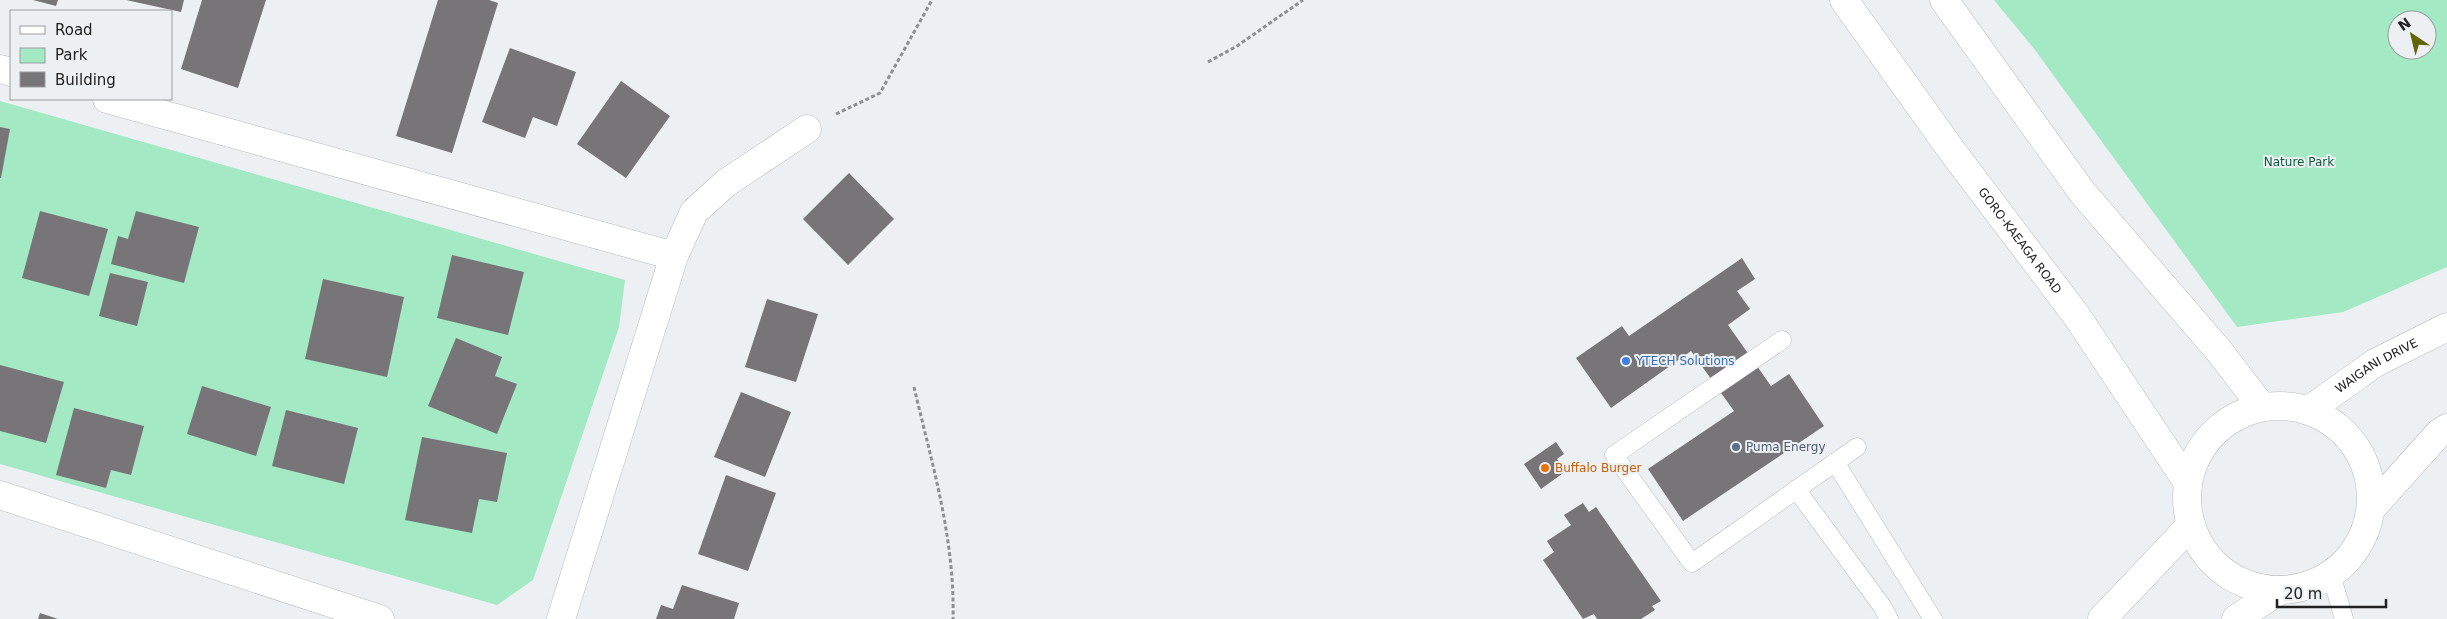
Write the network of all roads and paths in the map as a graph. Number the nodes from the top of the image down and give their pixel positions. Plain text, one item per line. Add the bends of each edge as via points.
1 (932, 0) edge
2 (1303, 0) edge
3 (1844, 0) edge
4 (1944, 0) edge
5 (1208, 62) dead end
6 (111, 100) edge
7 (807, 129) joint
8 (674, 256) junction
9 (2447, 327) edge
10 (1782, 340) dead end
11 (914, 387) dead end
12 (2262, 407) junction
13 (2309, 410) junction
14 (2447, 428) edge
15 (1857, 446) dead end
16 (1835, 462) junction
17 (2188, 483) junction
18 (1796, 490) junction
19 (0, 495) edge
20 (2371, 509) junction
21 (2191, 525) junction
22 (2331, 574) junction
23 (2280, 590) junction
24 (380, 619) edge
25 (561, 619) edge
26 (953, 619) edge
27 (1890, 619) edge
28 (1933, 619) edge
29 (2102, 619) edge
30 (2236, 619) edge
31 (2344, 619) edge

1 - 7 path via 880,93
2 - 5 path
3 - 17 main road, GORO-KAEAGA ROAD via 1952,151 2076,315
4 - 12 main road via 2082,192 2219,351
6 - 8 main road
7 - 8 main road via 726,183 694,212
8 - 25 main road
9 - 13 main road, WAIGANI DRIVE via 2375,363
10 - 18 lane via 1614,456 1692,563
11 - 26 path via 946,519 954,596
12 - 13 main road via 2285,405
12 - 17 main road via 2235,417 2213,434 2197,457
13 - 20 main road via 2336,424 2357,448 2370,477
14 - 20 main road
15 - 16 lane
16 - 18 lane
16 - 28 lane
17 - 21 main road
18 - 27 lane
19 - 24 main road
20 - 22 main road via 2364,534 2350,556
21 - 23 main road via 2204,551 2224,572 2251,586
21 - 29 main road
22 - 23 main road via 2306,586
22 - 31 lane
23 - 30 main road

